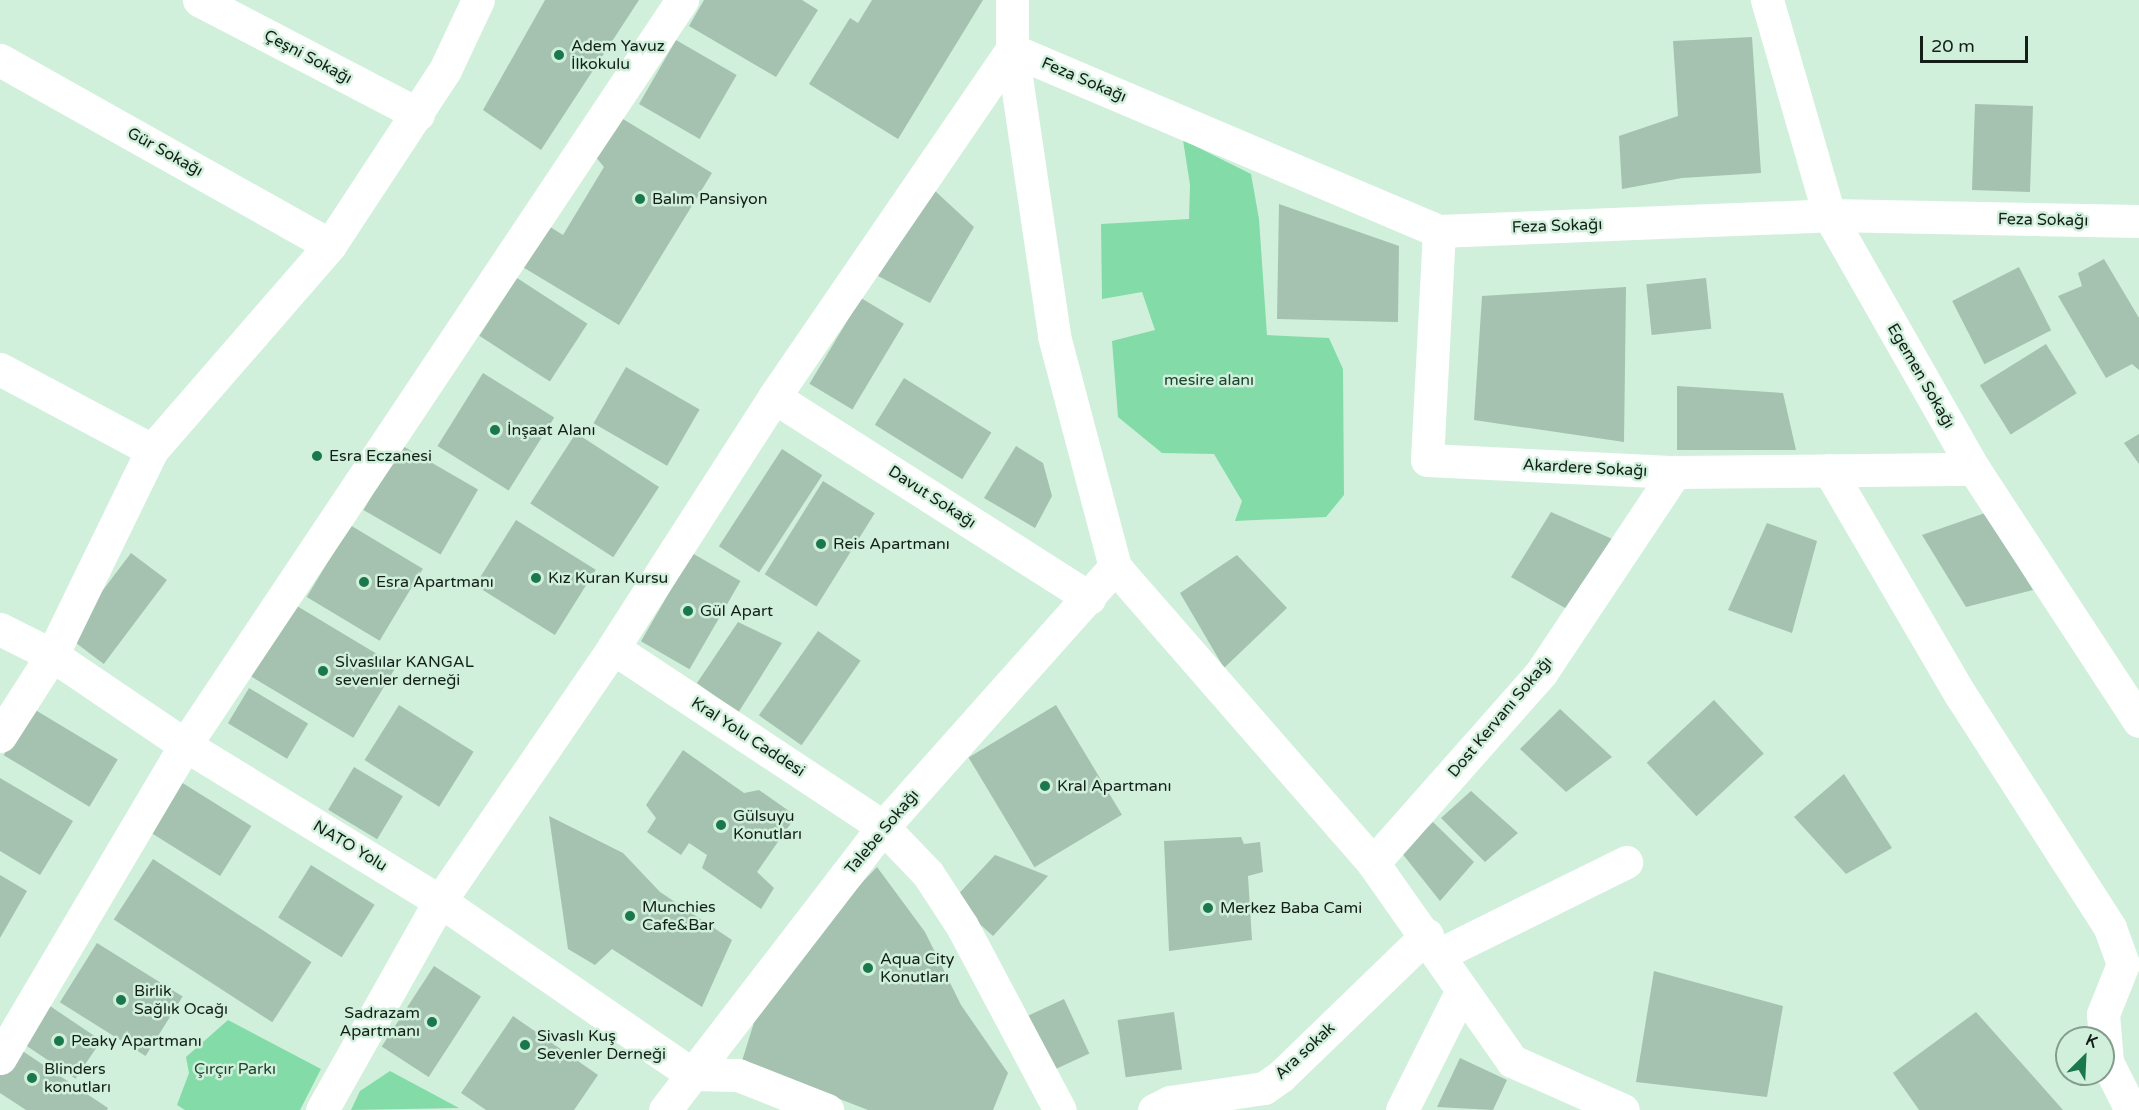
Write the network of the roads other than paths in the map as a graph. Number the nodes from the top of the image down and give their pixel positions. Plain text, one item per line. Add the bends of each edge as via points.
1 (199, 0) edge
2 (478, 0) edge
3 (682, 0) edge
4 (1012, 0) edge
5 (1767, 0) edge
6 (1012, 50) junction
7 (0, 60) edge
8 (418, 114) junction
9 (1829, 215) junction
10 (2139, 221) edge
11 (1439, 231) junction
12 (330, 245) junction
13 (0, 369) edge
14 (774, 397) junction
15 (152, 450) junction
16 (1974, 469) junction
17 (1829, 470) junction
18 (1674, 472) junction
19 (1115, 567) junction
20 (1089, 598) junction
21 (0, 629) edge
22 (613, 648) junction
23 (52, 656) junction
24 (2139, 721) edge
25 (0, 736) edge
26 (185, 745) junction
27 (883, 827) junction
28 (1626, 862) dead end
29 (1373, 863) junction
30 (440, 901) junction
31 (1433, 945) junction
32 (1462, 990) junction
33 (0, 1058) edge
34 (692, 1074) junction
35 (322, 1110) edge
36 (665, 1110) edge
37 (827, 1110) edge
38 (1060, 1110) edge
39 (1154, 1110) edge
40 (1402, 1110) edge
41 (1623, 1110) edge
42 (2131, 1110) edge

1 - 8 street, Çeşni Sokağı
2 - 8 street via 445,70
3 - 26 street
4 - 6 street
5 - 9 street, Egemen Sokağı
6 - 11 street, Feza Sokağı
6 - 14 street
6 - 19 street via 1054,336
7 - 12 street, Gür Sokağı
8 - 12 street
9 - 10 street, Feza Sokağı
9 - 11 street, Feza Sokağı
9 - 16 street, Egemen Sokağı
11 - 18 street, Akardere Sokağı via 1427,460
12 - 15 street
13 - 15 street
14 - 20 street, Davut Sokağı
14 - 22 street
15 - 23 street
16 - 17 street, Akardere Sokağı
16 - 24 street, Egemen Sokağı
17 - 18 street, Akardere Sokağı
17 - 42 street via 1960,694 2110,928 2123,964 2103,1014 2107,1062
18 - 29 street, Dost Kervanı Sokağı via 1541,673
19 - 20 street, Talebe Sokağı
19 - 29 street
20 - 27 street, Talebe Sokağı
21 - 23 street, NATO Yolu
22 - 27 street, Kral Yolu Caddesi
22 - 30 street
23 - 25 street
23 - 26 street, NATO Yolu
26 - 30 street, NATO Yolu
26 - 33 street
27 - 34 street, Talebe Sokağı
27 - 38 street via 928,874 962,926
28 - 31 street, Ara sokak
29 - 31 street
30 - 34 street, NATO Yolu
30 - 35 street
31 - 32 street
31 - 39 street, Ara sokak via 1264,1088 1170,1102
32 - 40 street
32 - 41 street via 1512,1060
34 - 36 street, Talebe Sokağı
34 - 37 street via 738,1075

